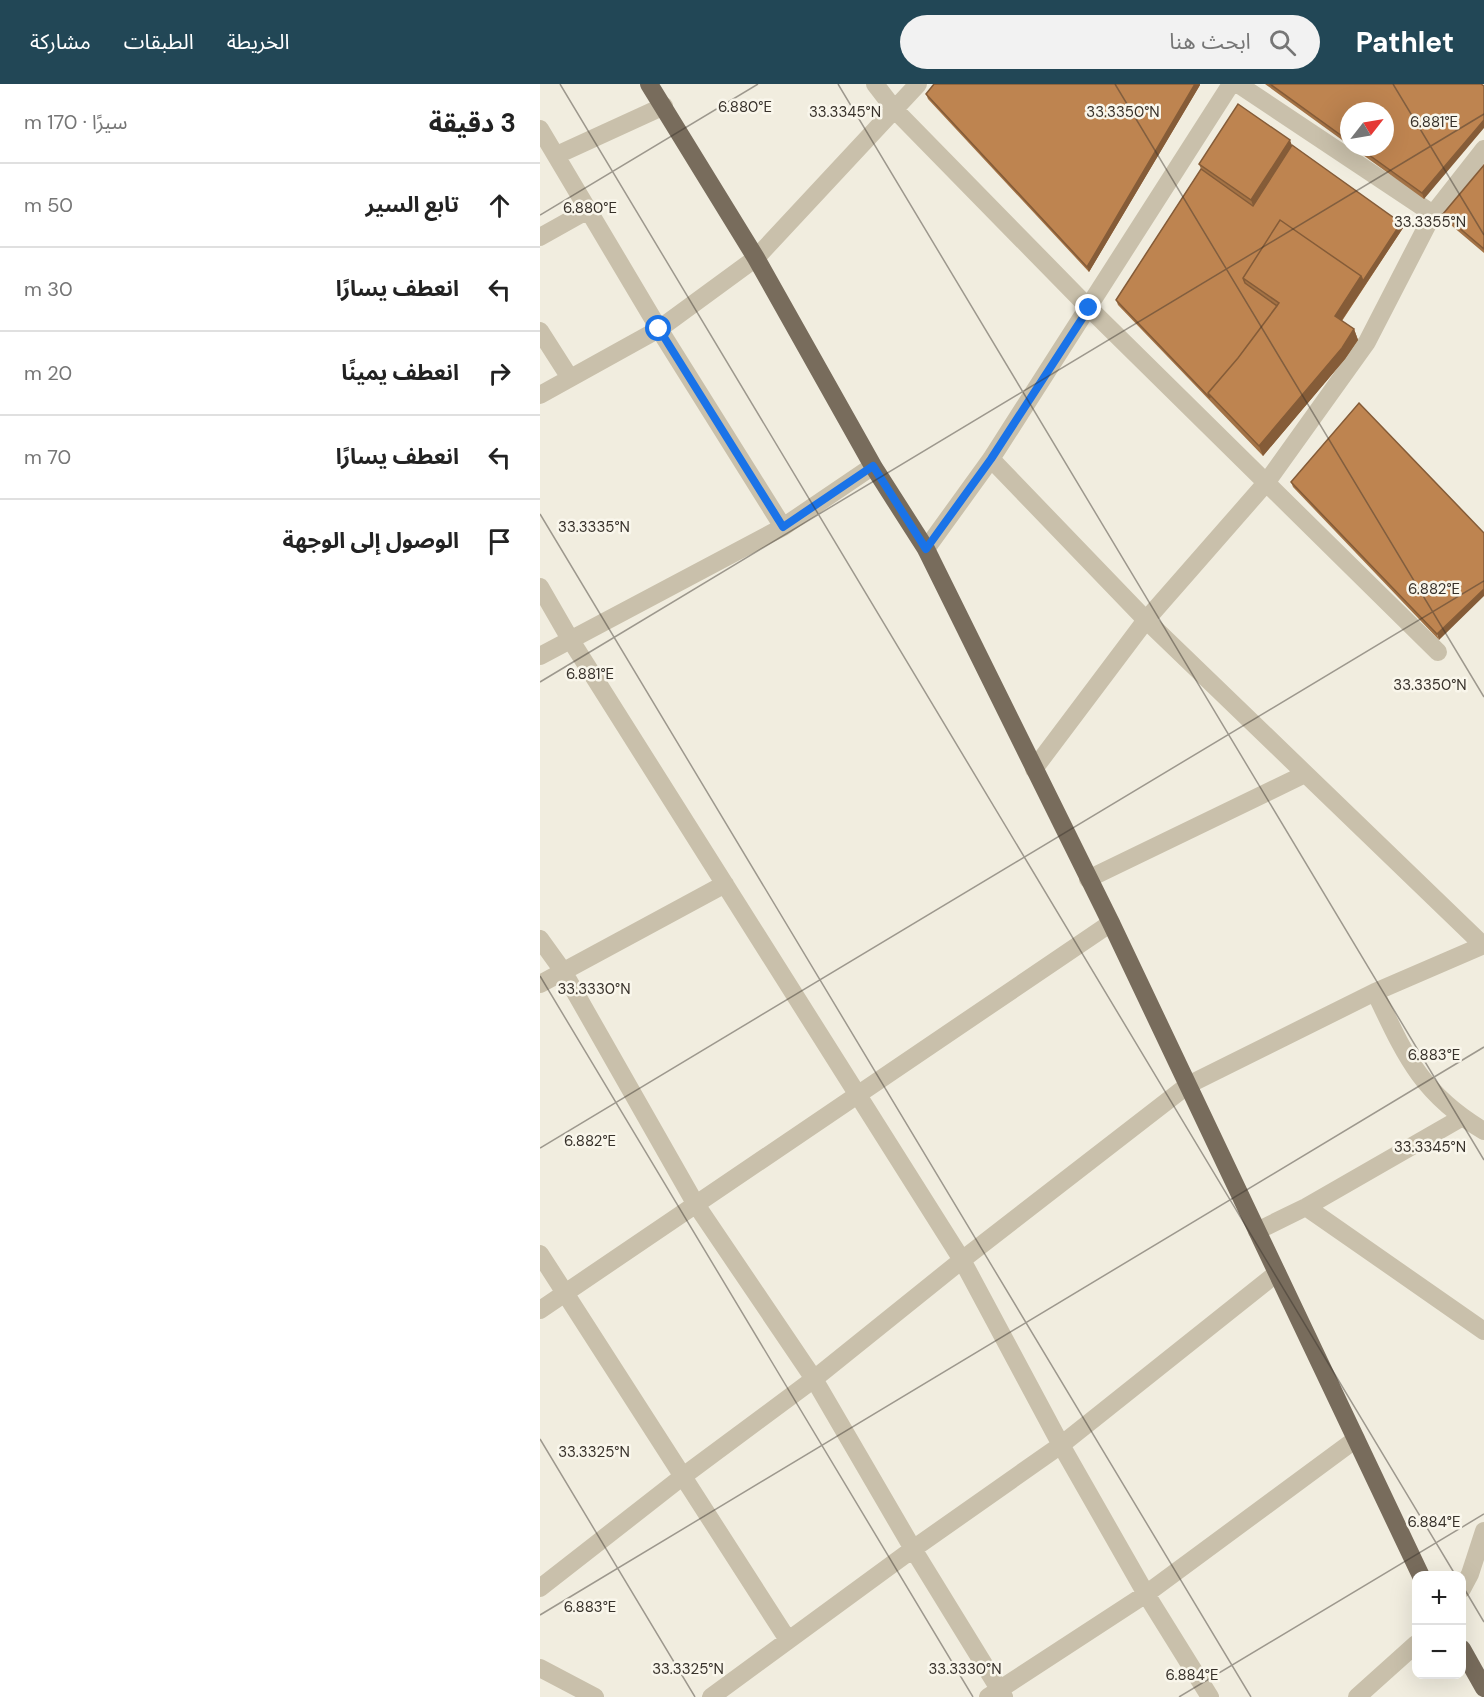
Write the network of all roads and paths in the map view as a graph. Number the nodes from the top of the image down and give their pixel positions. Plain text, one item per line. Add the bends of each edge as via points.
1 (650, 84) edge
2 (875, 84) edge
3 (918, 84) edge
4 (1231, 84) edge
5 (1238, 84) edge
6 (663, 106) junction
7 (895, 110) junction
8 (540, 129) edge
9 (1484, 149) edge
10 (557, 155) junction
11 (590, 209) junction
12 (1433, 214) junction
13 (540, 237) edge
14 (756, 258) junction
15 (1089, 308) junction
16 (659, 329) junction
17 (540, 331) edge
18 (570, 378) junction
19 (540, 395) edge
20 (991, 459) junction
21 (873, 466) junction
22 (1266, 483) junction
23 (783, 527) junction
24 (926, 549) junction
25 (540, 587) edge
26 (1146, 620) junction
27 (570, 639) junction
28 (1438, 652) dead end
29 (540, 656) edge
30 (1034, 769) junction
31 (1305, 774) junction
32 (1088, 879) junction
33 (725, 884) junction
34 (1111, 923) junction
35 (540, 939) edge
36 (1484, 945) edge
37 (563, 971) junction
38 (540, 984) edge
39 (1374, 992) junction
40 (1188, 1085) junction
41 (858, 1095) junction
42 (1461, 1118) junction
43 (1484, 1131) edge
44 (695, 1203) junction
45 (1306, 1207) junction
46 (1257, 1232) junction
47 (540, 1254) edge
48 (962, 1260) junction
49 (1277, 1273) junction
50 (565, 1291) junction
51 (540, 1310) edge
52 (1484, 1331) edge
53 (814, 1379) junction
54 (1356, 1439) junction
55 (1061, 1445) junction
56 (682, 1477) junction
57 (1484, 1531) edge
58 (913, 1549) junction
59 (1419, 1571) edge
60 (1466, 1581) edge
61 (540, 1588) edge
62 (1146, 1594) junction
63 (788, 1640) junction
64 (1412, 1648) edge
65 (1466, 1657) edge
66 (540, 1668) edge
67 (1484, 1688) edge
68 (997, 1694) edge
69 (595, 1697) edge
70 (711, 1697) edge
71 (1210, 1697) edge
72 (1357, 1697) edge

1 - 6 main road
2 - 7 street
3 - 7 street
4 - 15 street
5 - 12 street
6 - 10 street
6 - 14 main road
7 - 14 street
7 - 15 street
8 - 10 street
9 - 12 street
10 - 11 street
11 - 13 street
11 - 16 street
12 - 22 street via 1367,342
14 - 16 street
14 - 21 main road
15 - 20 street
15 - 22 street
16 - 18 street
16 - 23 street
17 - 18 street
18 - 19 street
20 - 24 street
20 - 26 street
21 - 23 street
21 - 24 main road
22 - 26 street
22 - 28 street
23 - 27 street
24 - 30 main road
25 - 27 street
26 - 30 street
26 - 31 street
27 - 29 street
27 - 33 street
30 - 32 main road
31 - 32 street
31 - 36 street
32 - 34 main road
33 - 37 street
33 - 41 street
34 - 40 main road
34 - 41 street
35 - 37 street
36 - 39 street
37 - 38 street
37 - 44 street
39 - 40 street
39 - 42 street via 1409,1063 1440,1101
40 - 46 main road
40 - 48 street
41 - 44 street
41 - 48 street
42 - 43 street
42 - 45 street
44 - 50 street
44 - 53 street
45 - 46 street
45 - 52 street
46 - 49 main road
47 - 50 street
48 - 53 street
48 - 55 street
49 - 54 main road
49 - 55 street
50 - 51 street
50 - 56 street
53 - 56 street
53 - 58 street
54 - 59 main road
54 - 62 street
55 - 58 street
55 - 62 street
56 - 61 street
56 - 63 street
57 - 60 street
58 - 63 street
58 - 68 street
62 - 68 street
62 - 71 street
63 - 70 street
64 - 72 street
65 - 67 main road
66 - 69 street

